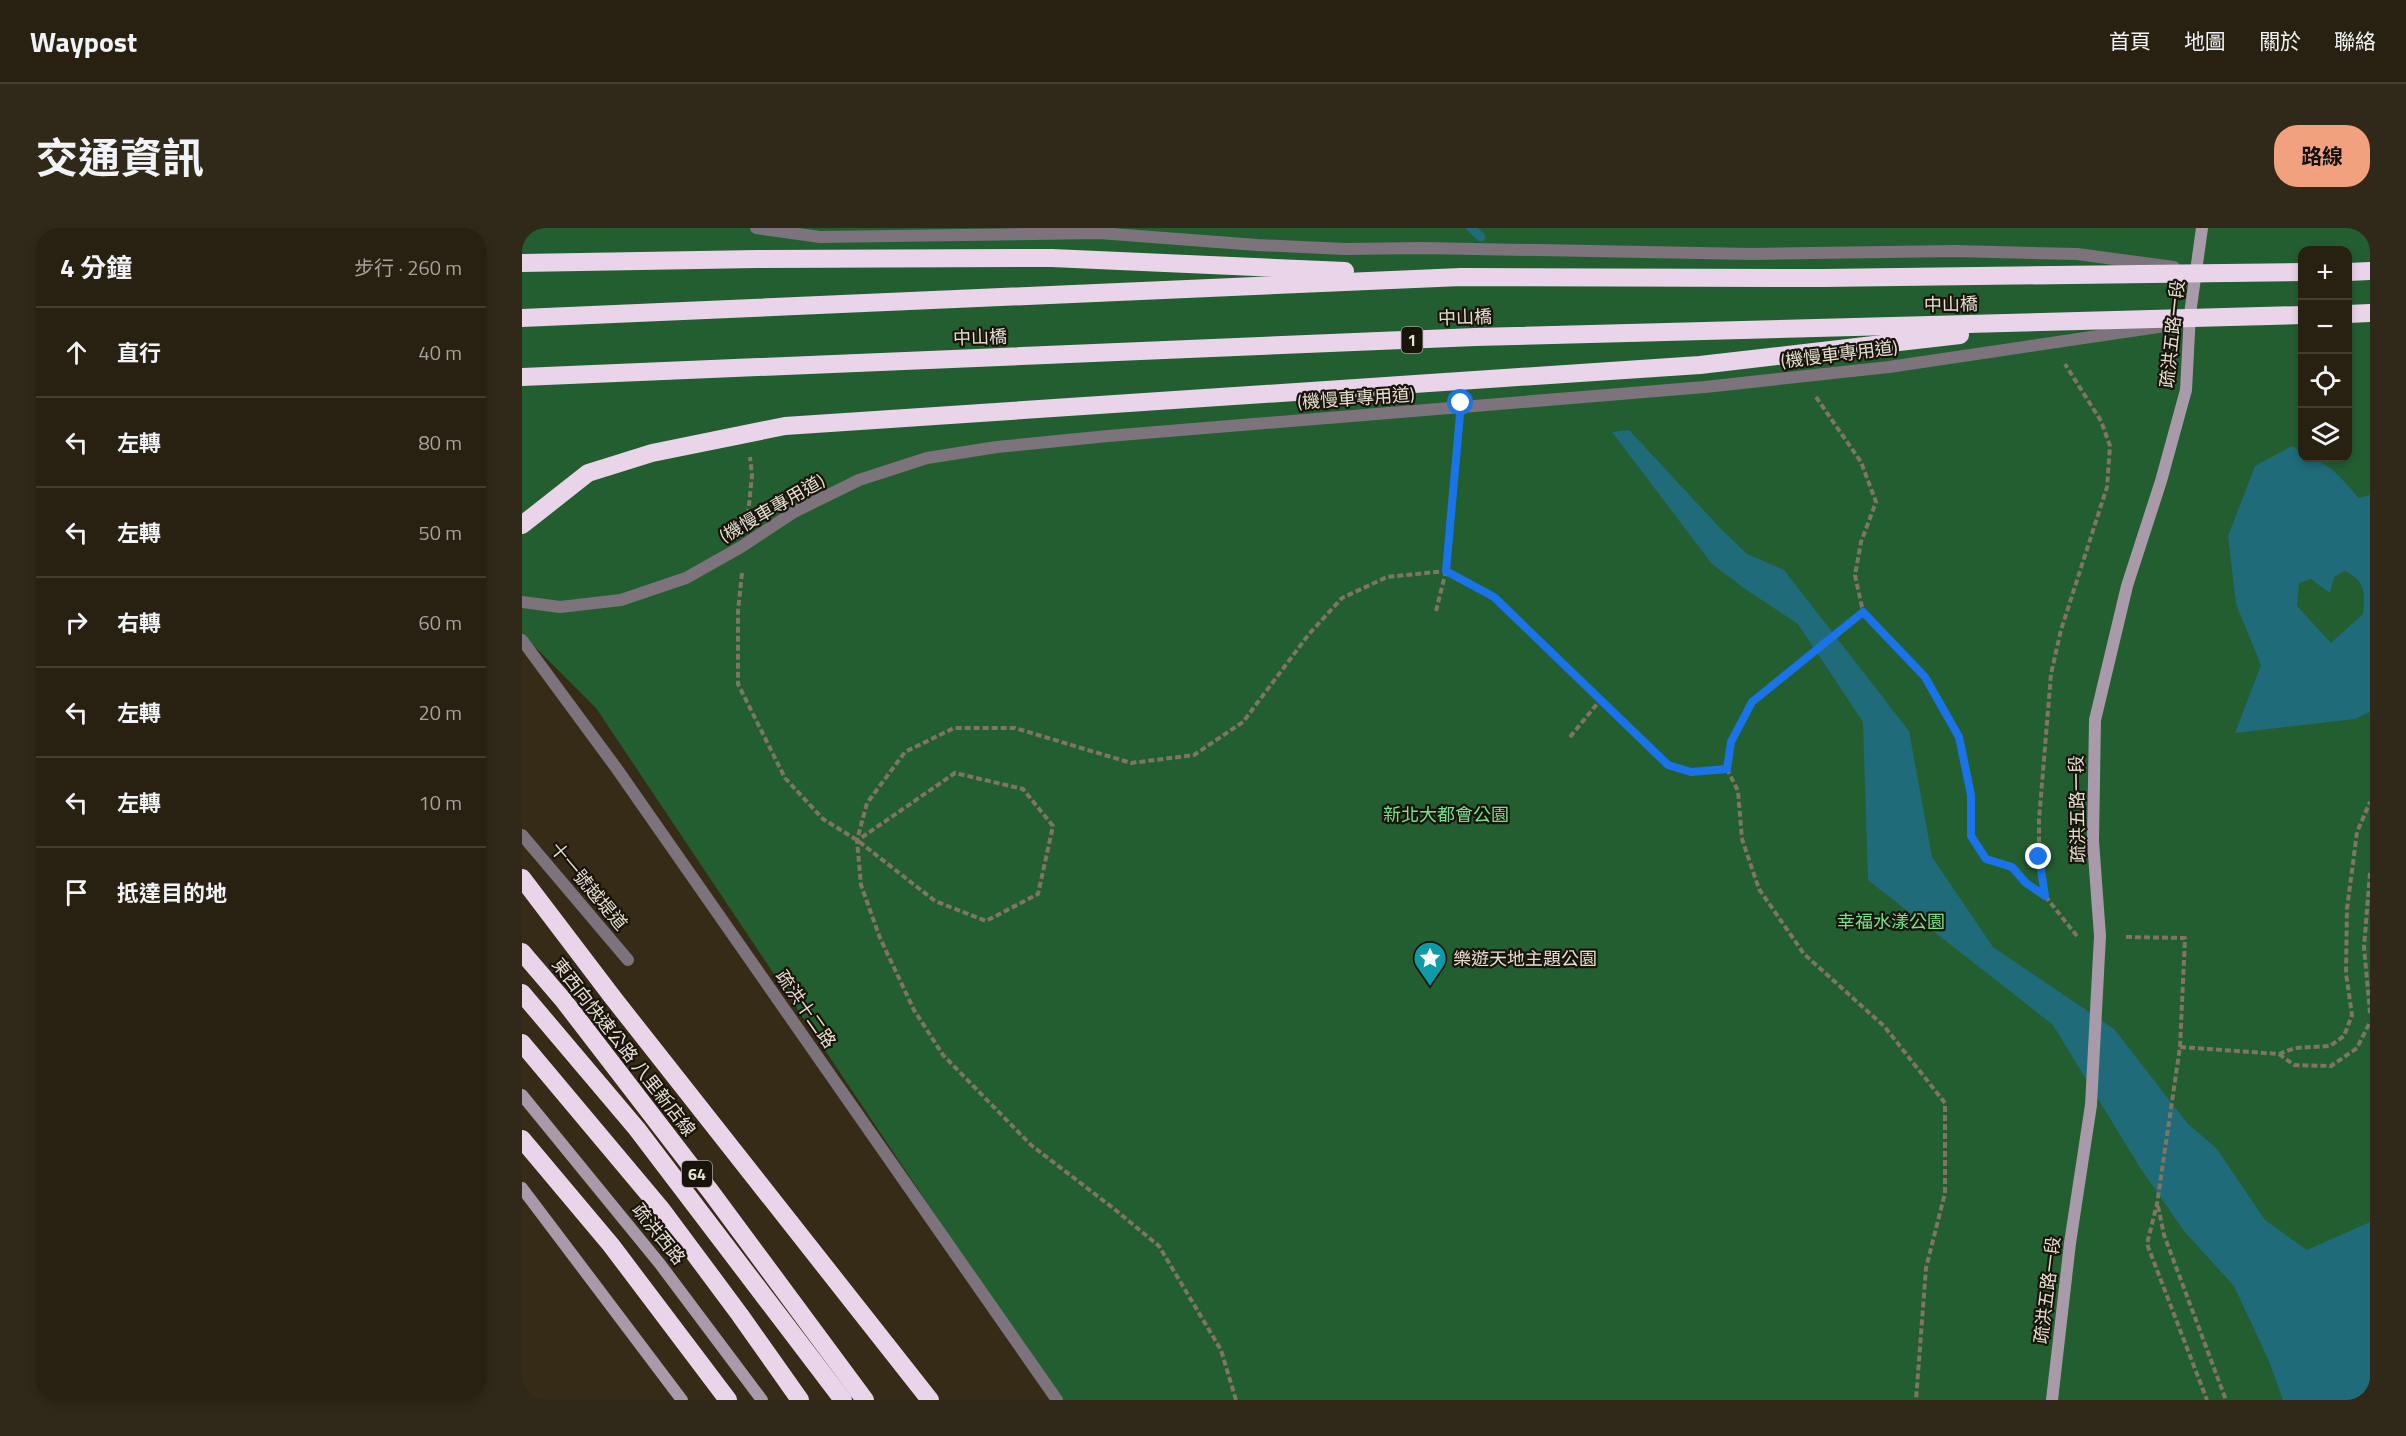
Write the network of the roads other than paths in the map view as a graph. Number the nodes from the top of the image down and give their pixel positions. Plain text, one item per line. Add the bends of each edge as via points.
1 (756, 228) edge
2 (2202, 228) edge
3 (522, 263) edge
4 (2370, 271) edge
5 (2298, 272) edge
6 (2352, 272) edge
7 (2223, 273) junction
8 (1461, 277) junction
9 (2370, 313) edge
10 (2352, 314) edge
11 (2298, 315) edge
12 (2223, 316) junction
13 (522, 318) edge
14 (2081, 321) junction
15 (522, 377) edge
16 (522, 525) edge
17 (522, 602) edge
18 (522, 640) edge
19 (522, 835) edge
20 (522, 878) edge
21 (522, 952) edge
22 (628, 960) dead end
23 (522, 993) edge
24 (522, 1043) edge
25 (522, 1095) edge
26 (522, 1139) edge
27 (522, 1188) edge
28 (682, 1400) edge
29 (728, 1400) edge
30 (762, 1400) edge
31 (800, 1400) edge
32 (843, 1400) edge
33 (865, 1400) edge
34 (930, 1400) edge
35 (1057, 1400) edge
36 (2052, 1400) edge

1 - 7 street via 820,237 1099,233 1345,249 2077,254
2 - 36 street, 疏洪五路一段 via 2190,314 2186,390 2127,586 2095,720 2093,841 2100,936 2098,998 2091,1105
3 - 8 highway via 1052,258
4 - 6 highway
5 - 7 highway, 中山橋
7 - 8 highway, 中山橋
8 - 13 highway, 中山橋
9 - 10 highway
11 - 12 highway, 中山橋 / 1
12 - 14 highway, 中山橋 / 1
12 - 17 street, (機慢車專用道) via 1889,367 1705,387 1108,436 927,458 859,480 812,503 686,578 621,600 560,607
14 - 15 highway, 中山橋 / 1 via 1475,337
14 - 16 highway via 1700,365 785,426 652,453 588,473
18 - 35 street, 疏洪十二路 via 617,769
19 - 22 street, 十一號越堤道
20 - 34 highway
21 - 33 highway, 東西向快速公路 八里新店線 / 64 via 711,1192
23 - 32 highway via 637,1129
24 - 31 highway via 662,1210
25 - 30 street, 疏洪西路 via 660,1264
26 - 29 highway via 611,1245
27 - 28 street

